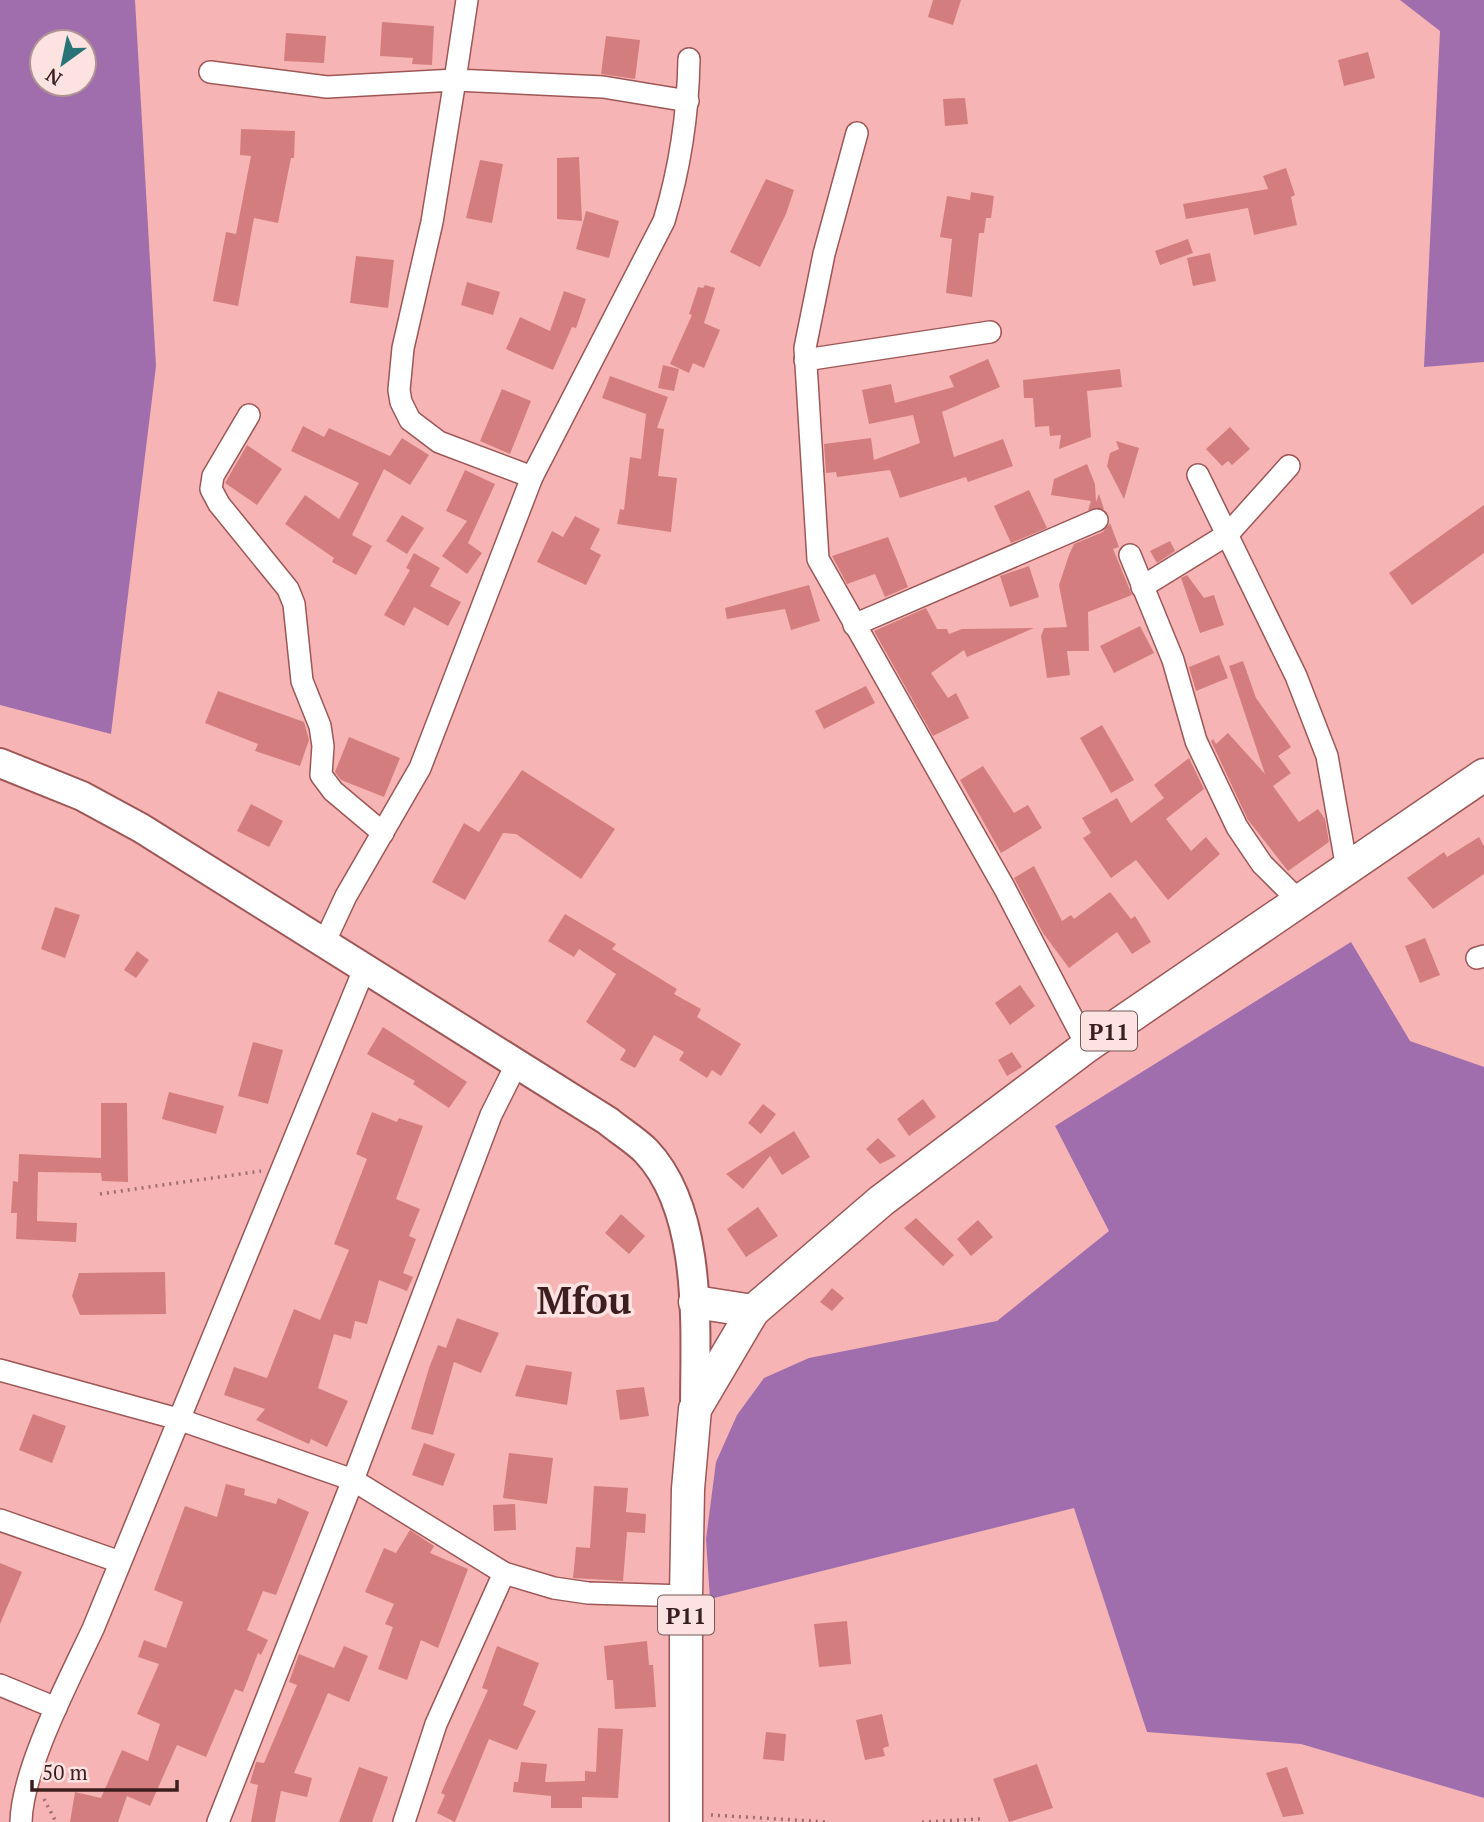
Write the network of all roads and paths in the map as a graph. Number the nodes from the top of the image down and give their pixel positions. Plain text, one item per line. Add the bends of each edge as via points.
1 (467, 0) edge
2 (689, 59) dead end
3 (210, 72) dead end
4 (455, 80) junction
5 (688, 101) junction
6 (857, 133) dead end
7 (990, 332) dead end
8 (805, 360) junction
9 (249, 415) dead end
10 (1289, 466) dead end
11 (1198, 475) dead end
12 (532, 477) junction
13 (1097, 520) dead end
14 (1228, 534) junction
15 (1130, 555) dead end
16 (1142, 587) junction
17 (854, 625) junction
18 (0, 763) edge
19 (1484, 775) edge
20 (383, 833) junction
21 (1347, 869) junction
22 (1299, 901) junction
23 (325, 941) junction
24 (365, 967) junction
25 (1087, 1046) junction
26 (516, 1065) junction
27 (280, 1169) junction
28 (100, 1194) dead end
29 (695, 1302) junction
30 (753, 1311) junction
31 (0, 1370) edge
32 (695, 1409) junction
33 (178, 1419) junction
34 (353, 1480) junction
35 (0, 1520) edge
36 (120, 1562) junction
37 (504, 1573) junction
38 (686, 1596) junction
39 (0, 1685) edge
40 (56, 1708) junction
41 (686, 1818) edge
42 (980, 1819) dead end
43 (21, 1822) edge
44 (218, 1822) edge
45 (404, 1822) edge
46 (828, 1822) edge
47 (922, 1822) edge

1 - 4 street
2 - 5 street
3 - 4 street via 327,87
4 - 5 street via 603,87
4 - 12 street via 432,222 403,348 401,402 411,420 439,442
5 - 12 street via 676,181 664,220
6 - 8 street via 824,254
7 - 8 street
8 - 17 street via 818,559
9 - 20 street via 213,476 212,489 219,505 288,589 294,604 302,681 320,726 321,775
10 - 14 street
11 - 14 street
12 - 20 street via 420,768
13 - 17 street
14 - 16 street
14 - 21 street via 1296,676 1327,756
15 - 16 street
16 - 22 street via 1173,660 1196,741 1237,827 1262,864
17 - 25 street via 1005,888
18 - 23 main road via 82,796 141,828
19 - 21 main road, P11
20 - 23 street
21 - 22 main road, P11
22 - 25 main road, P11
23 - 24 main road
24 - 26 main road
24 - 27 street
25 - 30 main road, P11 via 881,1201
26 - 29 main road via 608,1121 646,1152 670,1185 685,1231
26 - 34 street via 491,1115
27 - 28 path
27 - 33 street
29 - 30 main road
29 - 32 main road
30 - 32 main road, P11
31 - 33 street
32 - 38 main road, P11
33 - 34 street
33 - 36 street
34 - 37 street
34 - 44 street
35 - 36 street
36 - 40 street
37 - 38 street via 588,1593
37 - 45 street via 436,1724
38 - 41 main road, P11
39 - 40 street
40 - 43 street via 25,1795
41 - 46 path
42 - 47 path

